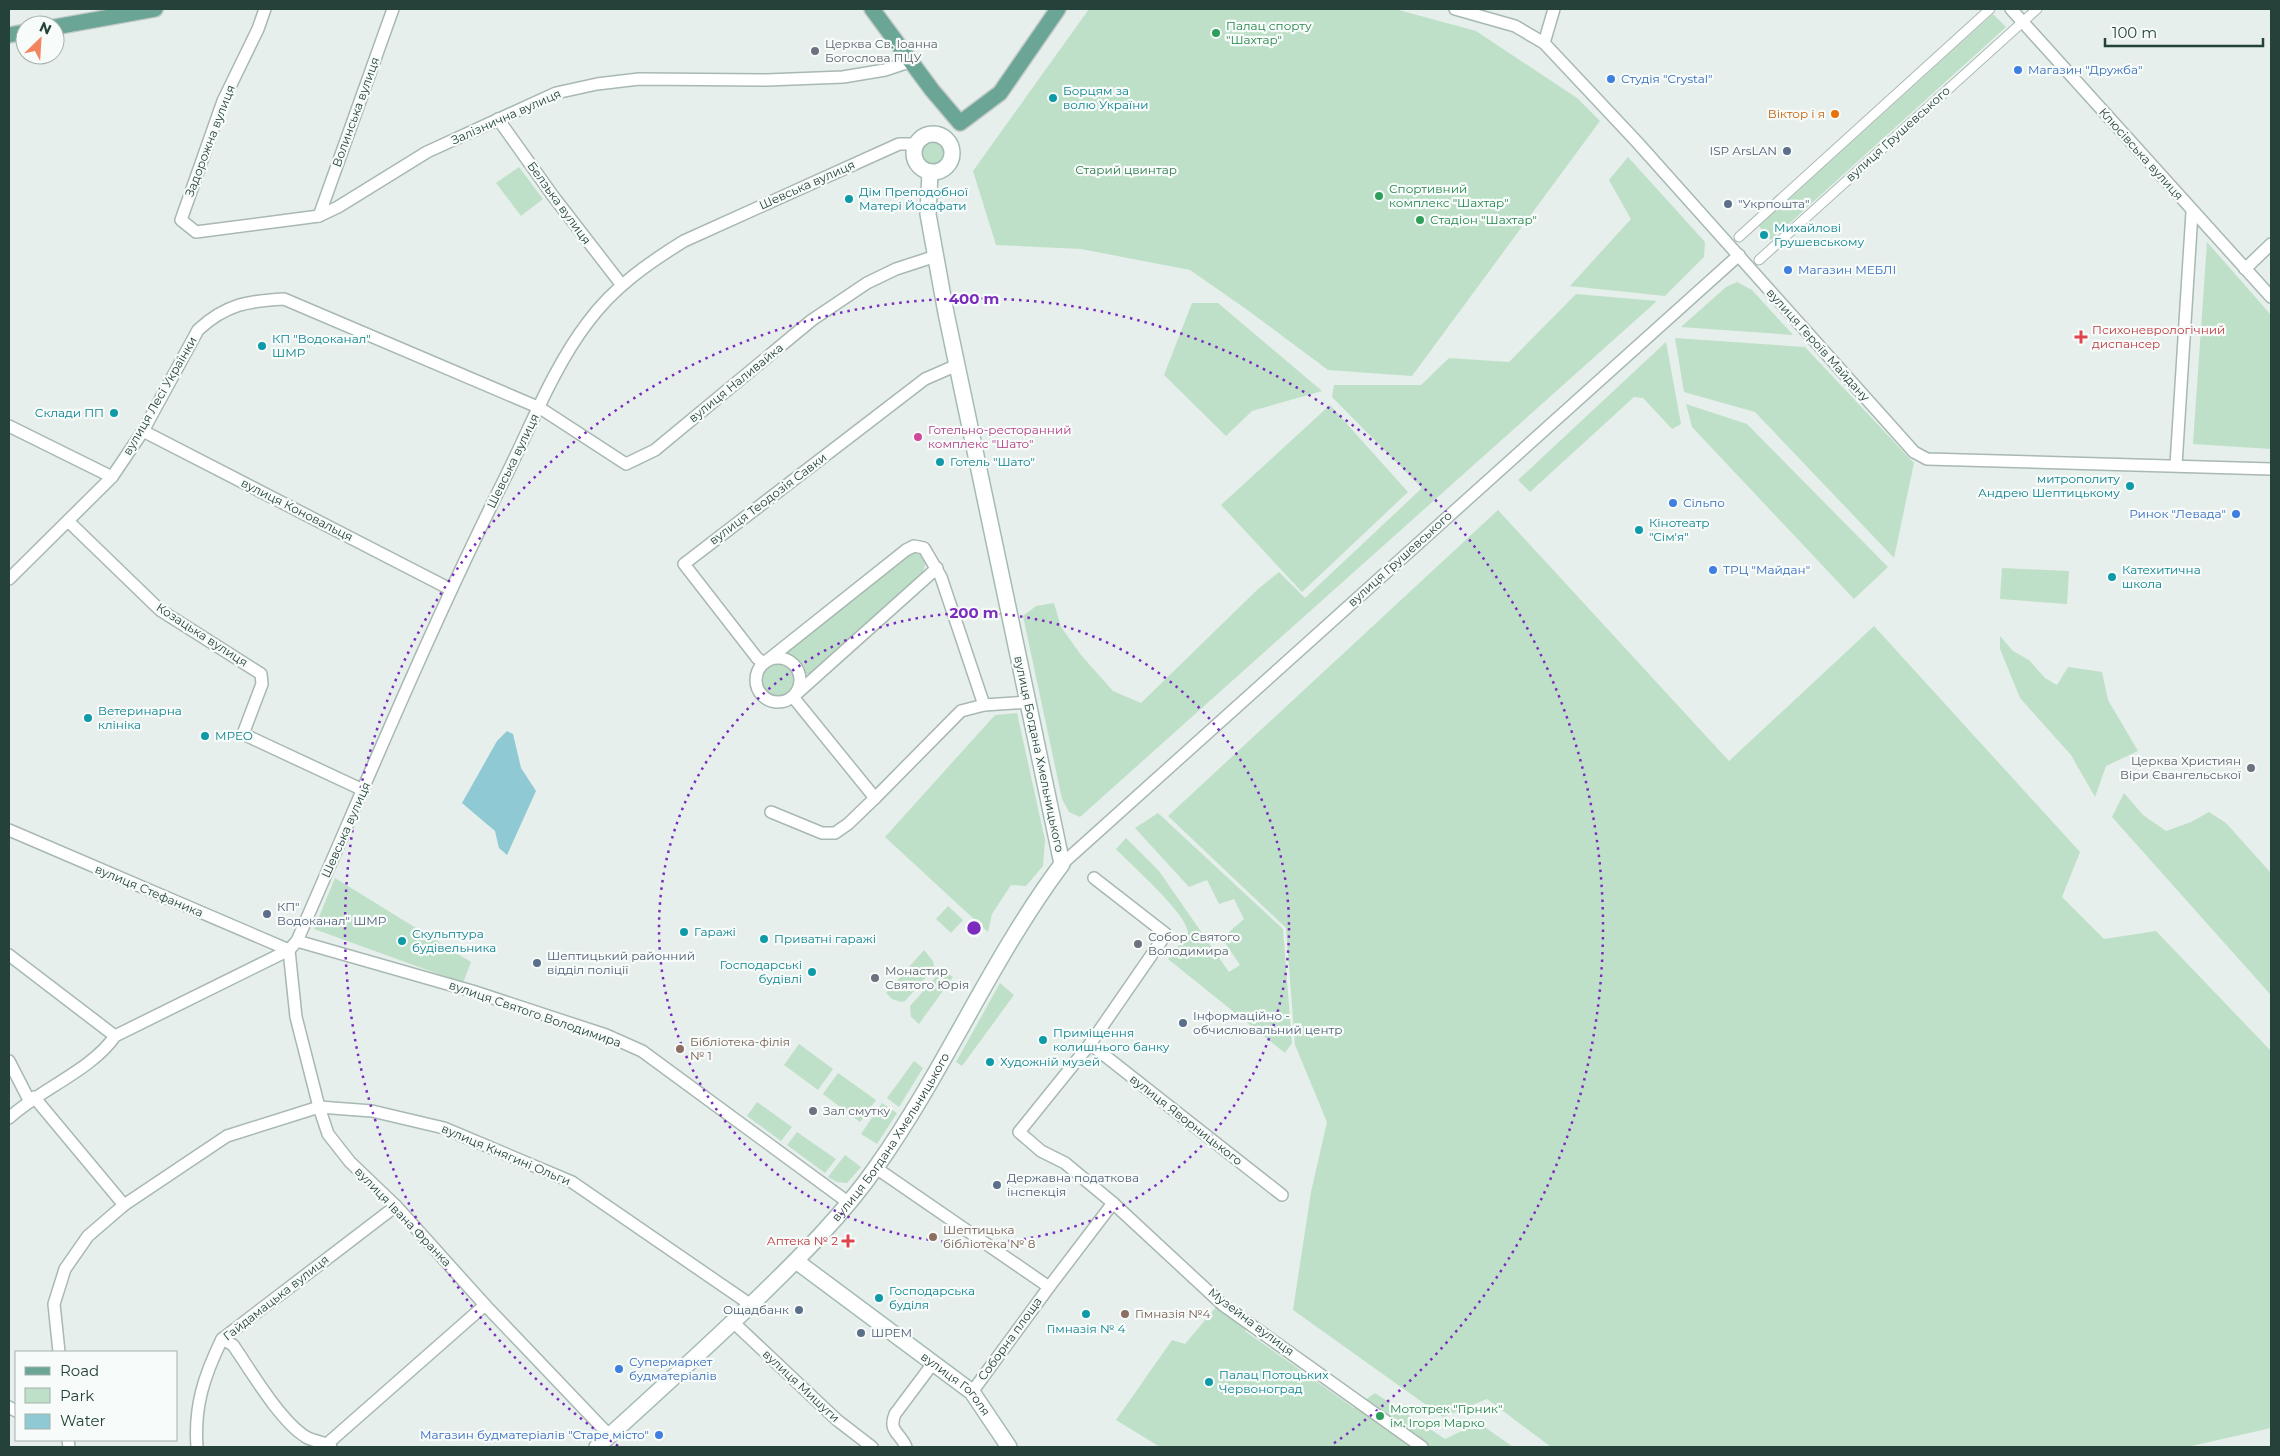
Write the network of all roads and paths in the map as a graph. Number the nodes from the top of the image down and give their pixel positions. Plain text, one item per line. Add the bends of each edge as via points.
1 (155, 9) edge
2 (265, 9) edge
3 (393, 9) edge
4 (872, 9) edge
5 (1058, 9) edge
6 (1455, 9) edge
7 (1554, 9) edge
8 (1990, 9) edge
9 (2012, 9) edge
10 (2037, 9) edge
11 (2023, 21) junction
12 (65, 25) edge
13 (1544, 43) junction
14 (912, 61) junction
15 (498, 119) junction
16 (960, 123) junction
17 (948, 140) junction
18 (916, 144) junction
19 (930, 172) junction
20 (2192, 212) junction
21 (318, 216) junction
22 (181, 220) joint
23 (1739, 237) dead end
24 (2271, 244) edge
25 (1739, 255) junction
26 (936, 256) junction
27 (1759, 260) dead end
28 (2244, 269) junction
29 (621, 284) junction
30 (2271, 297) edge
31 (957, 365) junction
32 (540, 408) junction
33 (9, 426) edge
34 (143, 431) junction
35 (2176, 465) junction
36 (2271, 469) edge
37 (112, 477) junction
38 (68, 521) junction
39 (937, 568) junction
40 (9, 579) edge
41 (450, 589) junction
42 (764, 663) junction
43 (793, 697) junction
44 (1029, 702) junction
45 (984, 704) junction
46 (363, 790) junction
47 (875, 798) junction
48 (771, 812) dead end
49 (9, 830) edge
50 (1062, 864) junction
51 (1094, 878) dead end
52 (293, 945) junction
53 (9, 955) edge
54 (115, 1036) junction
55 (1090, 1044) junction
56 (9, 1061) edge
57 (32, 1099) junction
58 (319, 1107) junction
59 (9, 1118) edge
60 (876, 1168) junction
61 (1282, 1195) dead end
62 (849, 1203) junction
63 (1113, 1203) junction
64 (124, 1205) junction
65 (396, 1206) junction
66 (796, 1261) junction
67 (1048, 1287) junction
68 (485, 1305) junction
69 (751, 1305) junction
70 (732, 1322) junction
71 (222, 1339) junction
72 (59, 1351) edge
73 (934, 1362) junction
74 (972, 1392) junction
75 (610, 1436) junction
76 (307, 1442) edge
77 (329, 1445) edge
78 (197, 1447) edge
79 (597, 1447) edge
80 (872, 1447) edge
81 (906, 1447) edge
82 (1009, 1447) edge
83 (1422, 1447) edge

1 - 12 main road
2 - 22 street, Задорожна вулиця via 223,101
3 - 21 street, Волинська вулиця
4 - 14 main road
5 - 16 main road via 1000,93
6 - 13 street, вулиця Героїв Майдану via 1515,26
7 - 13 street
8 - 23 street
9 - 11 street, Клюсівська вулиця
10 - 11 street, вулиця Грушевського
11 - 20 street, Клюсівська вулиця
11 - 27 street, вулиця Грушевського
13 - 25 street, вулиця Героїв Майдану
14 - 15 street, Залізнична вулиця via 885,70 844,77 640,79 597,84 556,93
14 - 16 main road
15 - 21 street, Залізнична вулиця via 427,152
15 - 29 street, Белзька вулиця via 552,196
16 - 17 main road
17 - 18 main road via 931,134
17 - 19 main road via 953,150 950,162 942,171
18 - 19 main road via 916,161
18 - 29 street, Шевська вулиця via 899,144 684,241
19 - 26 main road, вулиця Богдана Хмельницького via 928,214
20 - 28 street, Клюсівська вулиця
20 - 35 street
21 - 22 street, Залізнична вулиця via 196,232
24 - 28 street
25 - 35 street, вулиця Героїв Майдану via 1914,452 1927,459
25 - 50 street, вулиця Грушевського
26 - 31 main road, вулиця Богдана Хмельницького
26 - 32 street, вулиця Наливайка via 867,283 812,320 640,459 626,464
28 - 30 street, Клюсівська вулиця
29 - 32 street, Шевська вулиця via 588,322
31 - 42 street, вулиця Теодозія Савки via 925,380 684,564
31 - 44 main road, вулиця Богдана Хмельницького
32 - 34 street, вулиця Лесі Українки via 284,299 251,301 227,308 198,330
32 - 41 street, Шевська вулиця
33 - 37 street
34 - 37 street, вулиця Лесі Українки
34 - 41 street, вулиця Коновальця
35 - 36 street, вулиця Героїв Майдану
37 - 38 street, вулиця Лесі Українки
38 - 40 street, вулиця Лесі Українки
38 - 46 street, Козацька вулиця via 160,610 261,674 262,684 243,734
39 - 42 street via 924,548 914,546 906,550
39 - 43 street
39 - 45 street
41 - 46 street, Шевська вулиця
42 - 43 street via 780,658 795,665 800,682
42 - 43 street via 756,676 756,684 763,696 774,702
43 - 47 street
44 - 45 street
44 - 50 main road, вулиця Богдана Хмельницького
45 - 47 street via 961,711
46 - 52 street, Шевська вулиця
47 - 48 street via 848,824 834,832 822,833
49 - 52 street, вулиця Стефаника
50 - 60 main road, вулиця Богдана Хмельницького via 1038,895 980,990 910,1117
51 - 55 street, Музейна вулиця via 1166,934
52 - 54 street
52 - 58 street, вулиця Івана Франка via 296,1017
52 - 62 street, вулиця Святого Володимира via 481,994 606,1035 642,1051
53 - 54 street
54 - 57 street via 105,1051
55 - 61 street, вулиця Яворницького
55 - 63 street, Музейна вулиця via 1019,1132
56 - 57 street
57 - 59 street
57 - 64 street
58 - 64 street, вулиця Княгині Ольги via 228,1136
58 - 65 street, вулиця Івана Франка via 328,1134 350,1162
58 - 69 street, вулиця Княгині Ольги via 372,1111 444,1128 572,1182
60 - 62 main road, вулиця Богдана Хмельницького
60 - 67 street, Соборна площа
62 - 66 main road, вулиця Богдана Хмельницького
63 - 67 street
63 - 83 street, Музейна вулиця via 1223,1305
64 - 72 street, вулиця Княгині Ольги via 88,1236 65,1269 54,1304
65 - 68 street, вулиця Івана Франка
65 - 71 street, Гайдамацька вулиця
66 - 69 main road, вулиця Богдана Хмельницького
66 - 73 main road, вулиця Гоголя
67 - 74 street, Соборна площа
68 - 75 street, вулиця Івана Франка
68 - 77 street
69 - 70 main road, вулиця Богдана Хмельницького
70 - 75 main road, вулиця Богдана Хмельницького
70 - 80 street, вулиця Мишуги via 837,1420
71 - 76 street via 233,1345 282,1415
71 - 78 street, Гайдамацька вулиця via 199,1398 195,1422
73 - 74 main road, вулиця Гоголя
73 - 81 street via 892,1422 892,1428
74 - 82 main road, вулиця Гоголя
75 - 79 main road, вулиця Богдана Хмельницького
76 - 77 street

